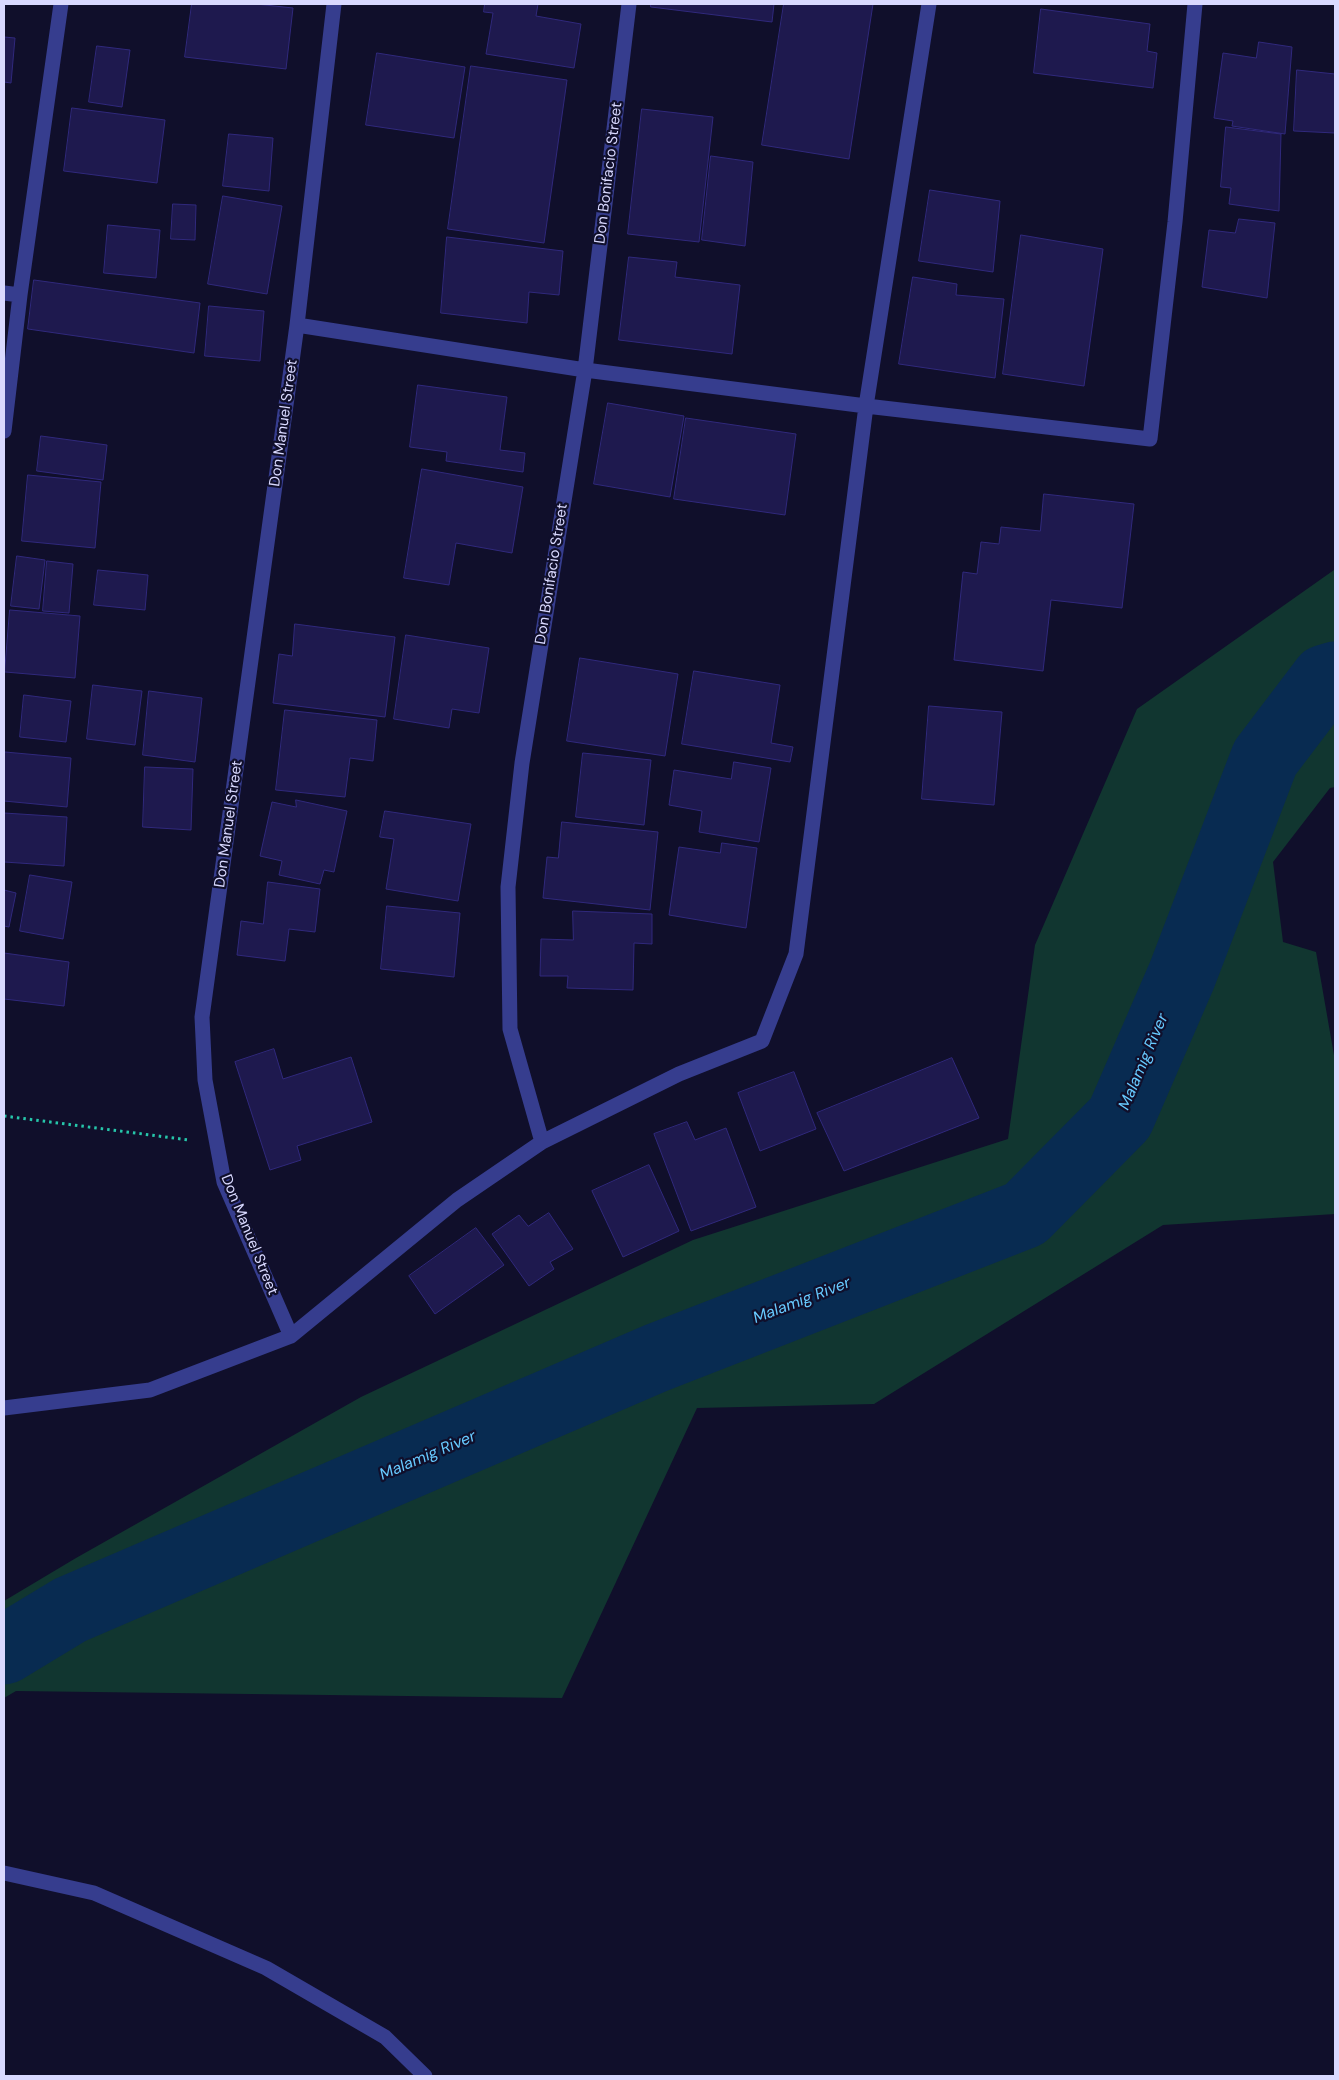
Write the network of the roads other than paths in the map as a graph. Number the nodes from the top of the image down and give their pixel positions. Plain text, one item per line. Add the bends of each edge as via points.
1 (61, 4) edge
2 (334, 4) edge
3 (629, 4) edge
4 (928, 4) edge
5 (1195, 4) edge
6 (4, 293) edge
7 (20, 295) junction
8 (297, 326) junction
9 (585, 370) junction
10 (866, 406) junction
11 (4, 430) edge
12 (542, 1142) junction
13 (291, 1336) junction
14 (4, 1408) edge
15 (4, 1873) edge
16 (425, 2076) edge

1 - 7 street
2 - 8 street, Don Manuel Street
3 - 9 street, Don Bonifacio Street
4 - 10 street
5 - 10 street via 1175,222 1150,439
6 - 7 street
7 - 11 street
8 - 9 street
8 - 13 street, Don Manuel Street via 202,1017 205,1080 224,1182
9 - 10 street
9 - 12 street, Don Bonifacio Street via 522,763 508,887 510,1029
10 - 12 street via 796,954 762,1041 679,1074
12 - 13 street via 457,1200
13 - 14 street via 150,1390
15 - 16 street via 94,1893 266,1968 385,2037

